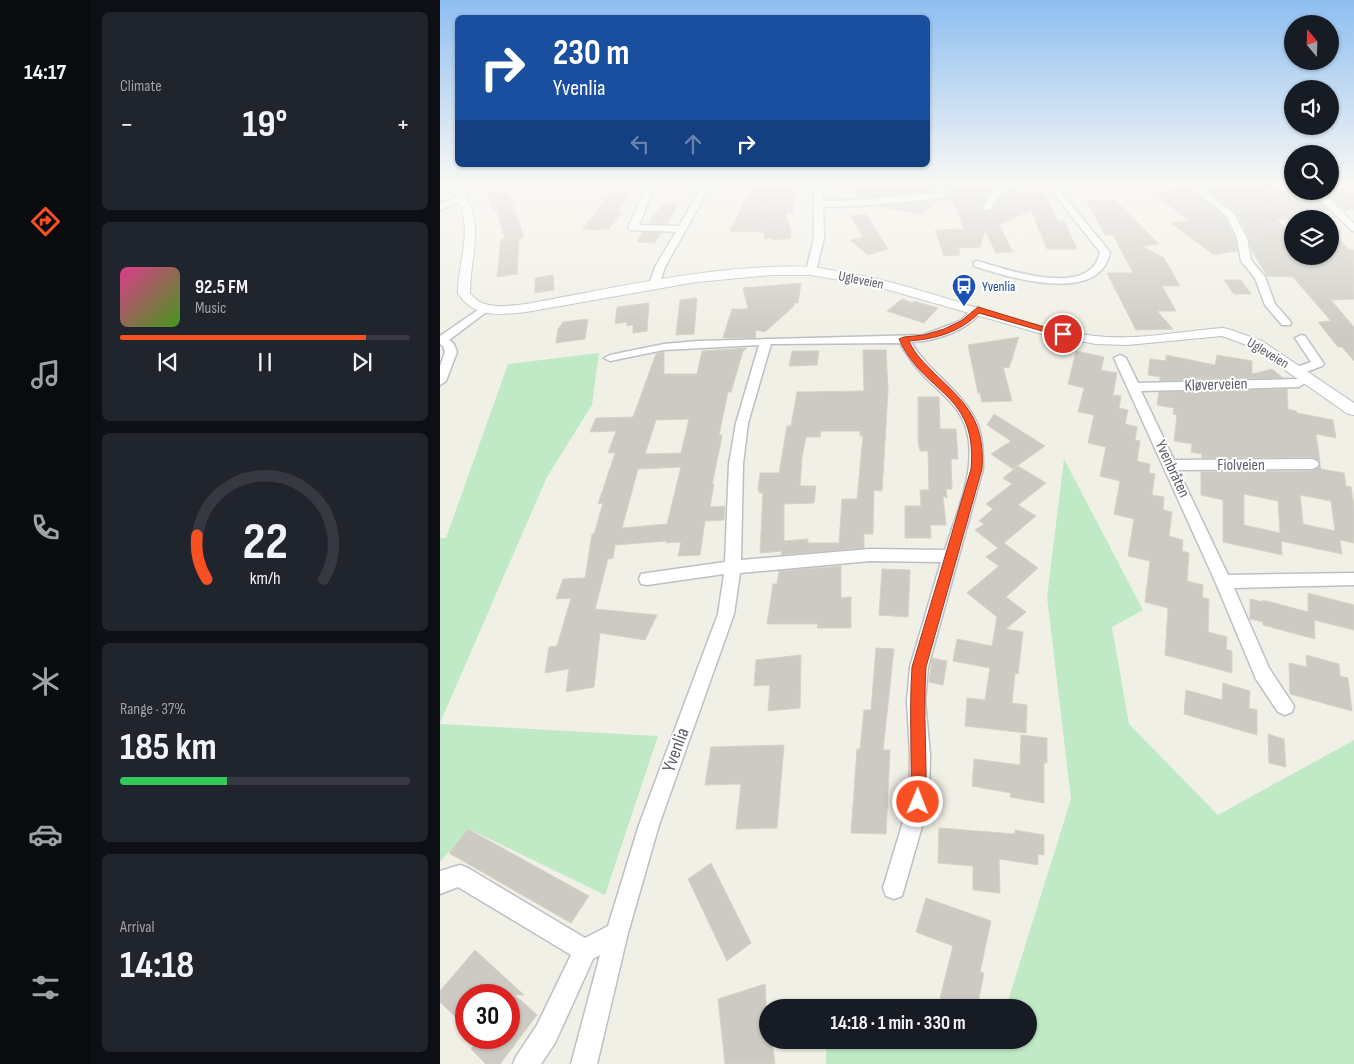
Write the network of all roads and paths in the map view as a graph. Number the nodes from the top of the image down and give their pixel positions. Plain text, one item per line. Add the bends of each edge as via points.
1 (469, 235) edge
2 (680, 235) edge
3 (819, 235) edge
4 (1091, 235) edge
5 (1240, 235) edge
6 (977, 264) dead end
7 (811, 271) junction
8 (654, 285) junction
9 (486, 308) junction
10 (978, 310) junction
11 (1286, 323) dead end
12 (1301, 338) dead end
13 (904, 339) junction
14 (441, 341) edge
15 (766, 341) junction
16 (610, 358) dead end
17 (1120, 358) dead end
18 (1298, 377) junction
19 (440, 381) edge
20 (1134, 387) junction
21 (1354, 410) edge
22 (1312, 464) dead end
23 (1170, 465) junction
24 (952, 556) junction
25 (733, 567) junction
26 (647, 579) dead end
27 (1354, 579) edge
28 (1224, 581) junction
29 (1285, 706) dead end
30 (440, 882) edge
31 (894, 888) dead end
32 (617, 933) junction
33 (585, 951) junction
34 (526, 1064) edge
35 (584, 1064) edge

1 - 9 street, Ugleveien via 464,293 469,302
2 - 8 street via 660,267
3 - 7 street
4 - 6 street via 1105,252 1104,262 1090,275 1080,278 1026,278
5 - 11 street via 1246,262 1260,277 1270,305
7 - 8 street, Ugleveien via 737,273
7 - 10 street, Ugleveien via 876,282
8 - 9 street, Ugleveien via 526,308
9 - 14 street
10 - 13 street via 964,323 947,331 925,338
10 - 18 street, Ugleveien via 1051,332 1096,340 1143,341 1223,332 1257,344
12 - 18 street via 1318,364
13 - 15 street
13 - 24 street via 910,354 967,413 975,434 978,448 976,469
14 - 19 street via 448,344 451,352
15 - 16 street via 698,344
15 - 25 street, Yvenlia via 742,423 736,464
17 - 20 street, Yvenbråten
18 - 20 street, Kløverveien
18 - 21 street, Ugleveien
20 - 23 street, Yvenbråten
22 - 23 street, Fiolveien
23 - 28 street, Yvenbråten
24 - 25 street via 870,555
24 - 31 street via 919,667 916,701 920,754 918,802
25 - 26 street
25 - 32 street, Yvenlia via 726,614 649,826
27 - 28 street
28 - 29 street, Yvenbråten via 1262,673
30 - 33 street via 460,876
32 - 33 street
32 - 35 street, Yvenlia
33 - 34 street via 546,1034

